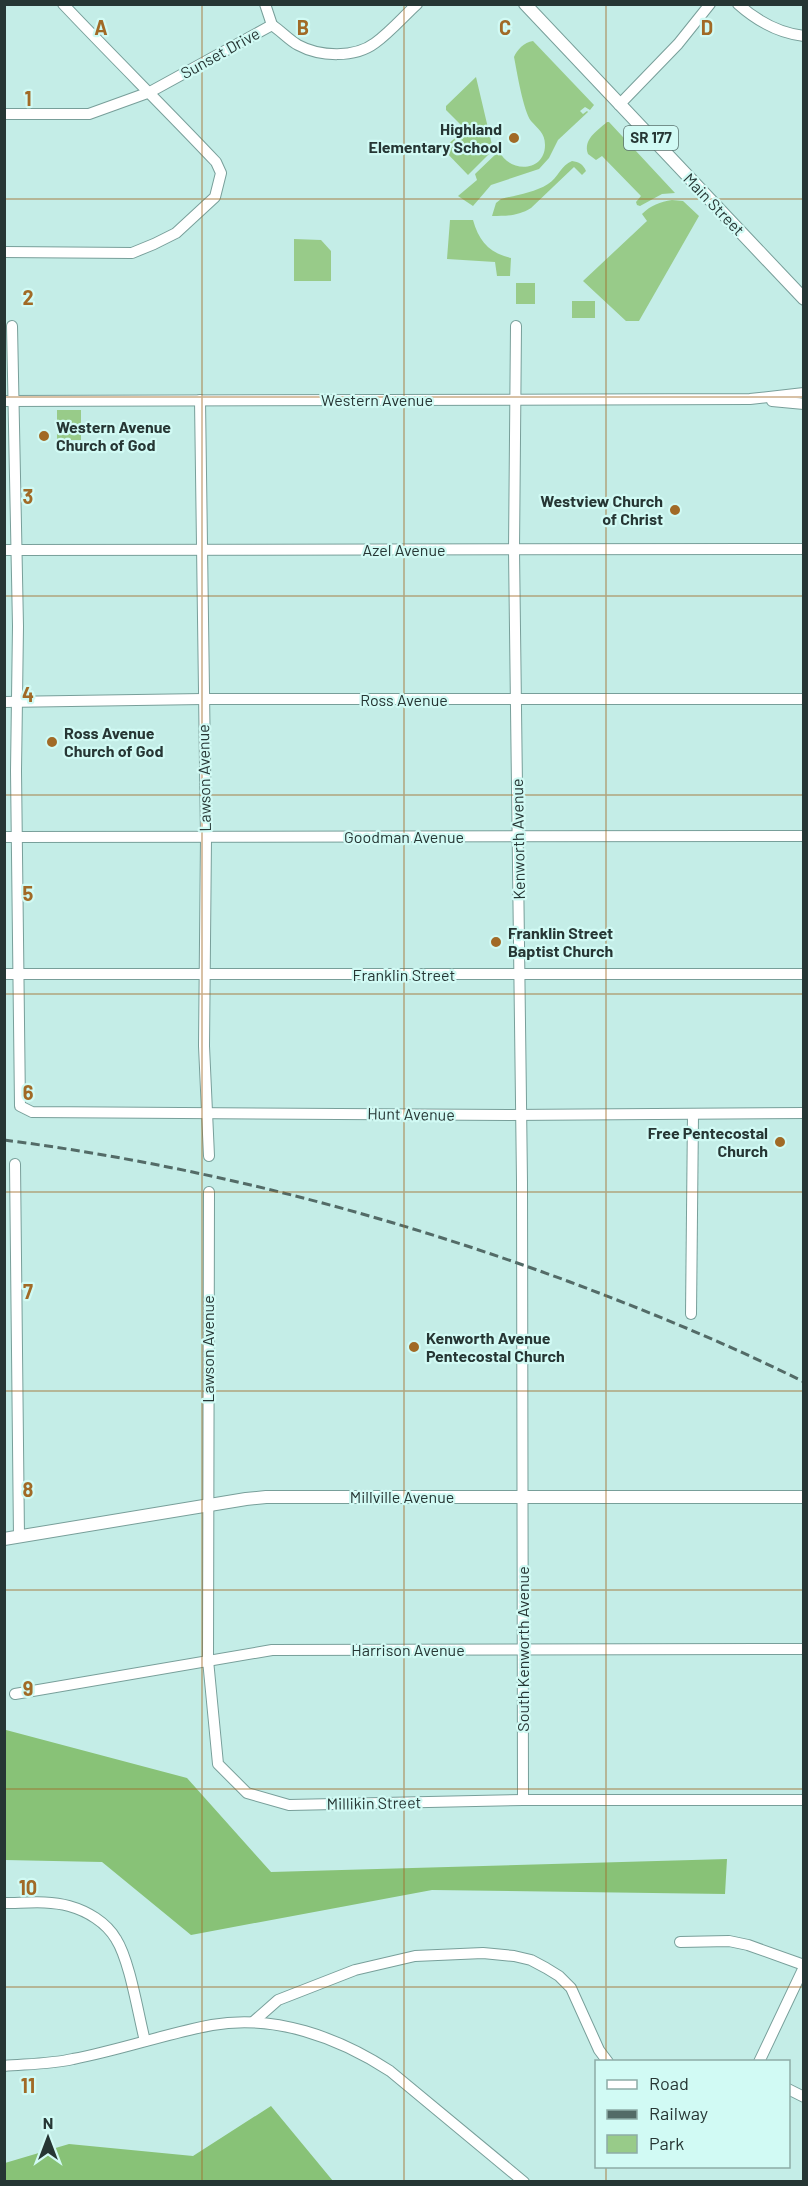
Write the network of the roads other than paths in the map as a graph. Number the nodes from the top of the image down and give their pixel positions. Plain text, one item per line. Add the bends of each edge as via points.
1 (63, 4) edge
2 (265, 4) edge
3 (417, 4) edge
4 (525, 4) edge
5 (710, 4) edge
6 (738, 4) edge
7 (272, 25) junction
8 (804, 36) edge
9 (150, 92) junction
10 (619, 105) junction
11 (4, 114) edge
12 (4, 252) edge
13 (804, 299) edge
14 (12, 326) dead end
15 (516, 326) dead end
16 (804, 393) edge
17 (514, 399) junction
18 (750, 399) junction
19 (200, 400) junction
20 (9, 401) edge
21 (804, 404) edge
22 (201, 549) junction
23 (804, 549) edge
24 (10, 550) edge
25 (514, 550) junction
26 (203, 699) junction
27 (804, 699) edge
28 (516, 700) junction
29 (4, 702) edge
30 (18, 702) junction
31 (804, 836) edge
32 (4, 837) edge
33 (18, 837) junction
34 (206, 837) junction
35 (518, 837) junction
36 (4, 974) edge
37 (18, 974) junction
38 (804, 974) edge
39 (205, 975) junction
40 (520, 975) junction
41 (208, 1112) junction
42 (804, 1113) edge
43 (693, 1114) junction
44 (520, 1115) junction
45 (209, 1156) dead end
46 (15, 1164) dead end
47 (209, 1192) dead end
48 (691, 1314) dead end
49 (522, 1497) junction
50 (804, 1497) edge
51 (208, 1505) junction
52 (19, 1536) junction
53 (4, 1539) edge
54 (523, 1650) junction
55 (804, 1650) edge
56 (208, 1660) junction
57 (15, 1694) dead end
58 (523, 1800) junction
59 (804, 1800) edge
60 (4, 1903) edge
61 (680, 1942) dead end
62 (804, 1966) edge
63 (253, 2022) junction
64 (145, 2041) junction
65 (607, 2060) edge
66 (759, 2060) edge
67 (4, 2066) edge
68 (790, 2090) edge
69 (804, 2097) edge
70 (524, 2181) edge

1 - 9 street
2 - 7 street
3 - 7 street, Sunset Drive via 375,44 358,52 317,52 298,45
4 - 10 main road, Main Street / SR 177
5 - 10 street via 678,44
6 - 8 street via 754,19
7 - 9 street, Sunset Drive
9 - 11 street, Sunset Drive via 89,114
9 - 12 street via 216,162 221,173 215,197 176,233 132,253
10 - 13 main road, Main Street / SR 177
14 - 20 street
15 - 17 street, Kenworth Avenue
16 - 18 street, Western Avenue
17 - 18 street, Western Avenue
17 - 19 street, Western Avenue
17 - 25 street, Kenworth Avenue
18 - 21 street, Western Avenue
19 - 20 street, Western Avenue
19 - 22 street, Lawson Avenue
20 - 24 street
22 - 24 street, Azel Avenue
22 - 25 street, Azel Avenue
22 - 26 street, Lawson Avenue
23 - 25 street, Azel Avenue
24 - 30 street
25 - 28 street, Kenworth Avenue
26 - 28 street, Ross Avenue
26 - 30 street, Ross Avenue
26 - 34 street, Lawson Avenue
27 - 28 street, Ross Avenue
28 - 35 street, Kenworth Avenue
29 - 30 street, Ross Avenue
30 - 33 street
31 - 35 street, Goodman Avenue
32 - 33 street, Goodman Avenue
33 - 34 street, Goodman Avenue
33 - 37 street
34 - 35 street, Goodman Avenue
34 - 39 street, Lawson Avenue
35 - 40 street, Kenworth Avenue
36 - 37 street, Franklin Street
37 - 39 street, Franklin Street
37 - 41 street, Hunt Avenue via 20,1106 32,1112
38 - 40 street, Franklin Street
39 - 40 street, Franklin Street
39 - 41 street, Lawson Avenue
40 - 44 street, Kenworth Avenue
41 - 44 street, Hunt Avenue
41 - 45 street, Lawson Avenue
42 - 43 street, Hunt Avenue
43 - 44 street, Hunt Avenue
43 - 48 street
44 - 49 street, Kenworth Avenue
46 - 52 street
47 - 51 street, Lawson Avenue
49 - 50 main road, Millville Avenue
49 - 51 main road, Millville Avenue via 266,1497
49 - 54 street, South Kenworth Avenue
51 - 52 main road, Millville Avenue
51 - 56 street, Millikin Street
52 - 53 main road, Millville Avenue
54 - 55 street, Harrison Avenue
54 - 56 street, Harrison Avenue via 272,1650
54 - 58 street, South Kenworth Avenue
56 - 57 street, Harrison Avenue
56 - 58 street, Millikin Street via 218,1764 247,1793 289,1805
58 - 59 street, Millikin Street
60 - 64 street via 67,1905 102,1922 124,1957
61 - 62 street via 729,1941
62 - 66 street
63 - 64 street via 213,2025
63 - 65 street via 278,2000 355,1970 415,1956 514,1956 546,1968 571,1988
63 - 70 street via 306,2031 367,2056
64 - 67 street via 70,2060
68 - 69 street

